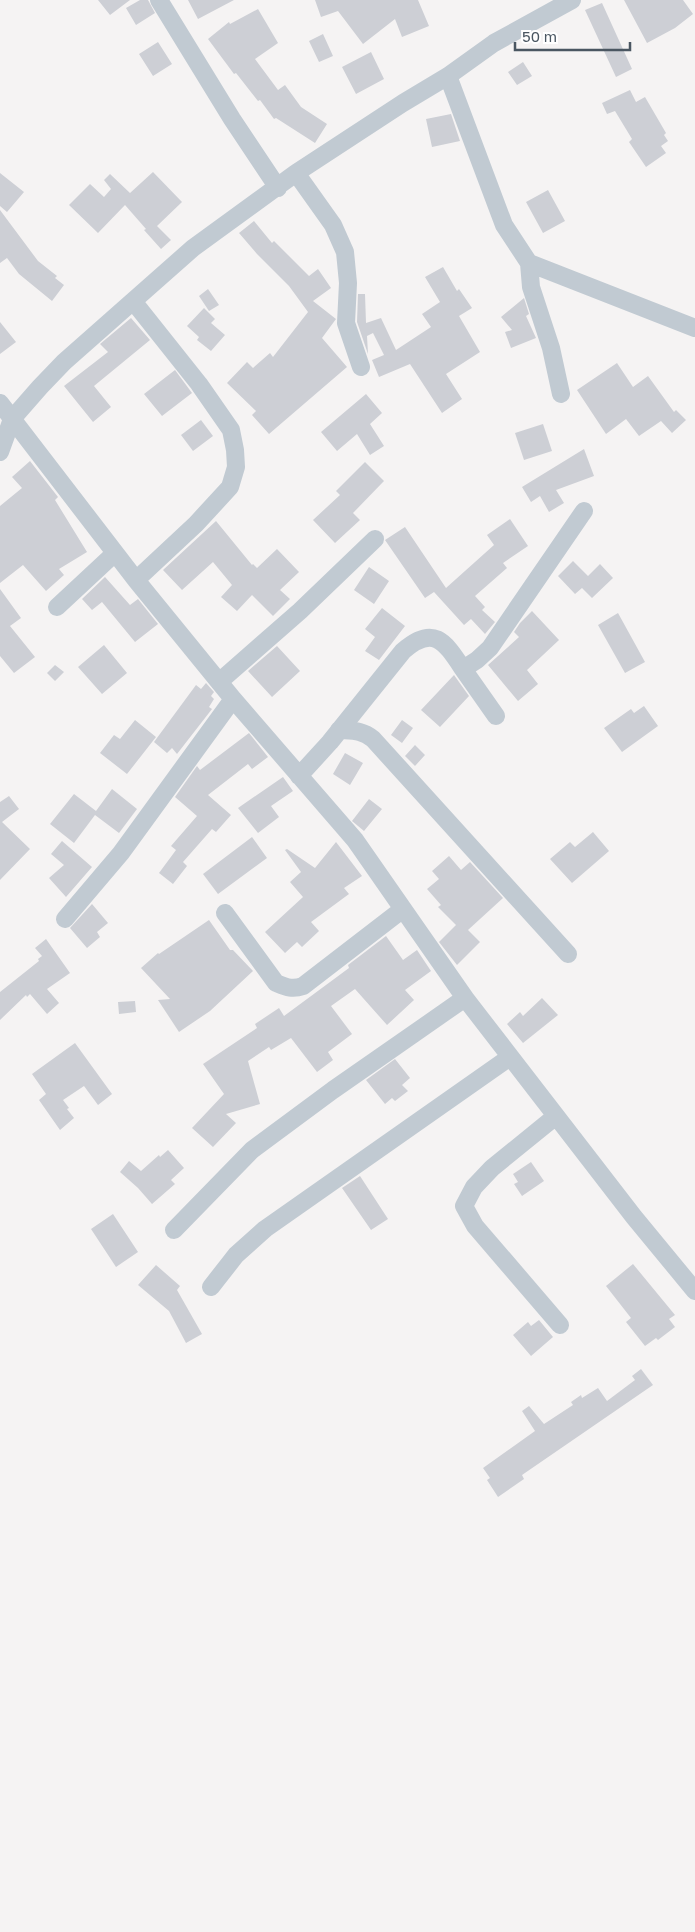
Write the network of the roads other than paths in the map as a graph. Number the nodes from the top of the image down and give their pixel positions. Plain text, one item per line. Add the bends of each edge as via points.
1 (159, 0) edge
2 (572, 0) edge
3 (552, 4) edge
4 (448, 76) junction
5 (296, 173) junction
6 (278, 188) junction
7 (529, 263) junction
8 (133, 301) junction
9 (695, 328) edge
10 (361, 366) dead end
11 (561, 394) dead end
12 (0, 403) edge
13 (12, 419) junction
14 (0, 452) edge
15 (584, 511) dead end
16 (375, 539) dead end
17 (115, 553) junction
18 (136, 580) junction
19 (57, 607) dead end
20 (463, 668) junction
21 (219, 682) junction
22 (233, 699) junction
23 (496, 716) dead end
24 (339, 730) junction
25 (299, 776) junction
26 (403, 909) junction
27 (225, 913) dead end
28 (65, 919) dead end
29 (568, 954) dead end
30 (465, 998) junction
31 (510, 1057) junction
32 (556, 1116) junction
33 (174, 1230) dead end
34 (211, 1287) dead end
35 (695, 1291) edge
36 (560, 1325) dead end

1 - 6 street
2 - 3 street
3 - 4 street
4 - 5 street
4 - 7 street via 504,225
5 - 6 street
5 - 10 street via 333,225 345,252 348,283 346,323
6 - 8 street via 193,248
7 - 9 street
7 - 11 street via 531,287 551,348
8 - 13 street via 64,362
8 - 18 street via 231,430 236,450 236,467 230,487
12 - 13 street
13 - 14 street
13 - 17 street
15 - 20 street via 490,648
16 - 21 street via 300,612
17 - 18 street
17 - 19 street
18 - 21 street
20 - 23 street
20 - 24 street via 446,644 422,638 404,651
21 - 22 street
22 - 25 street
22 - 28 street via 121,853
24 - 25 street
24 - 29 street via 359,731 373,739
25 - 26 street via 355,840
26 - 27 street via 303,986 296,988 276,983
26 - 30 street
30 - 31 street
30 - 33 street via 252,1150
31 - 32 street
31 - 34 street via 265,1229 236,1255
32 - 35 street
32 - 36 street via 492,1168 474,1187 464,1206 475,1226

